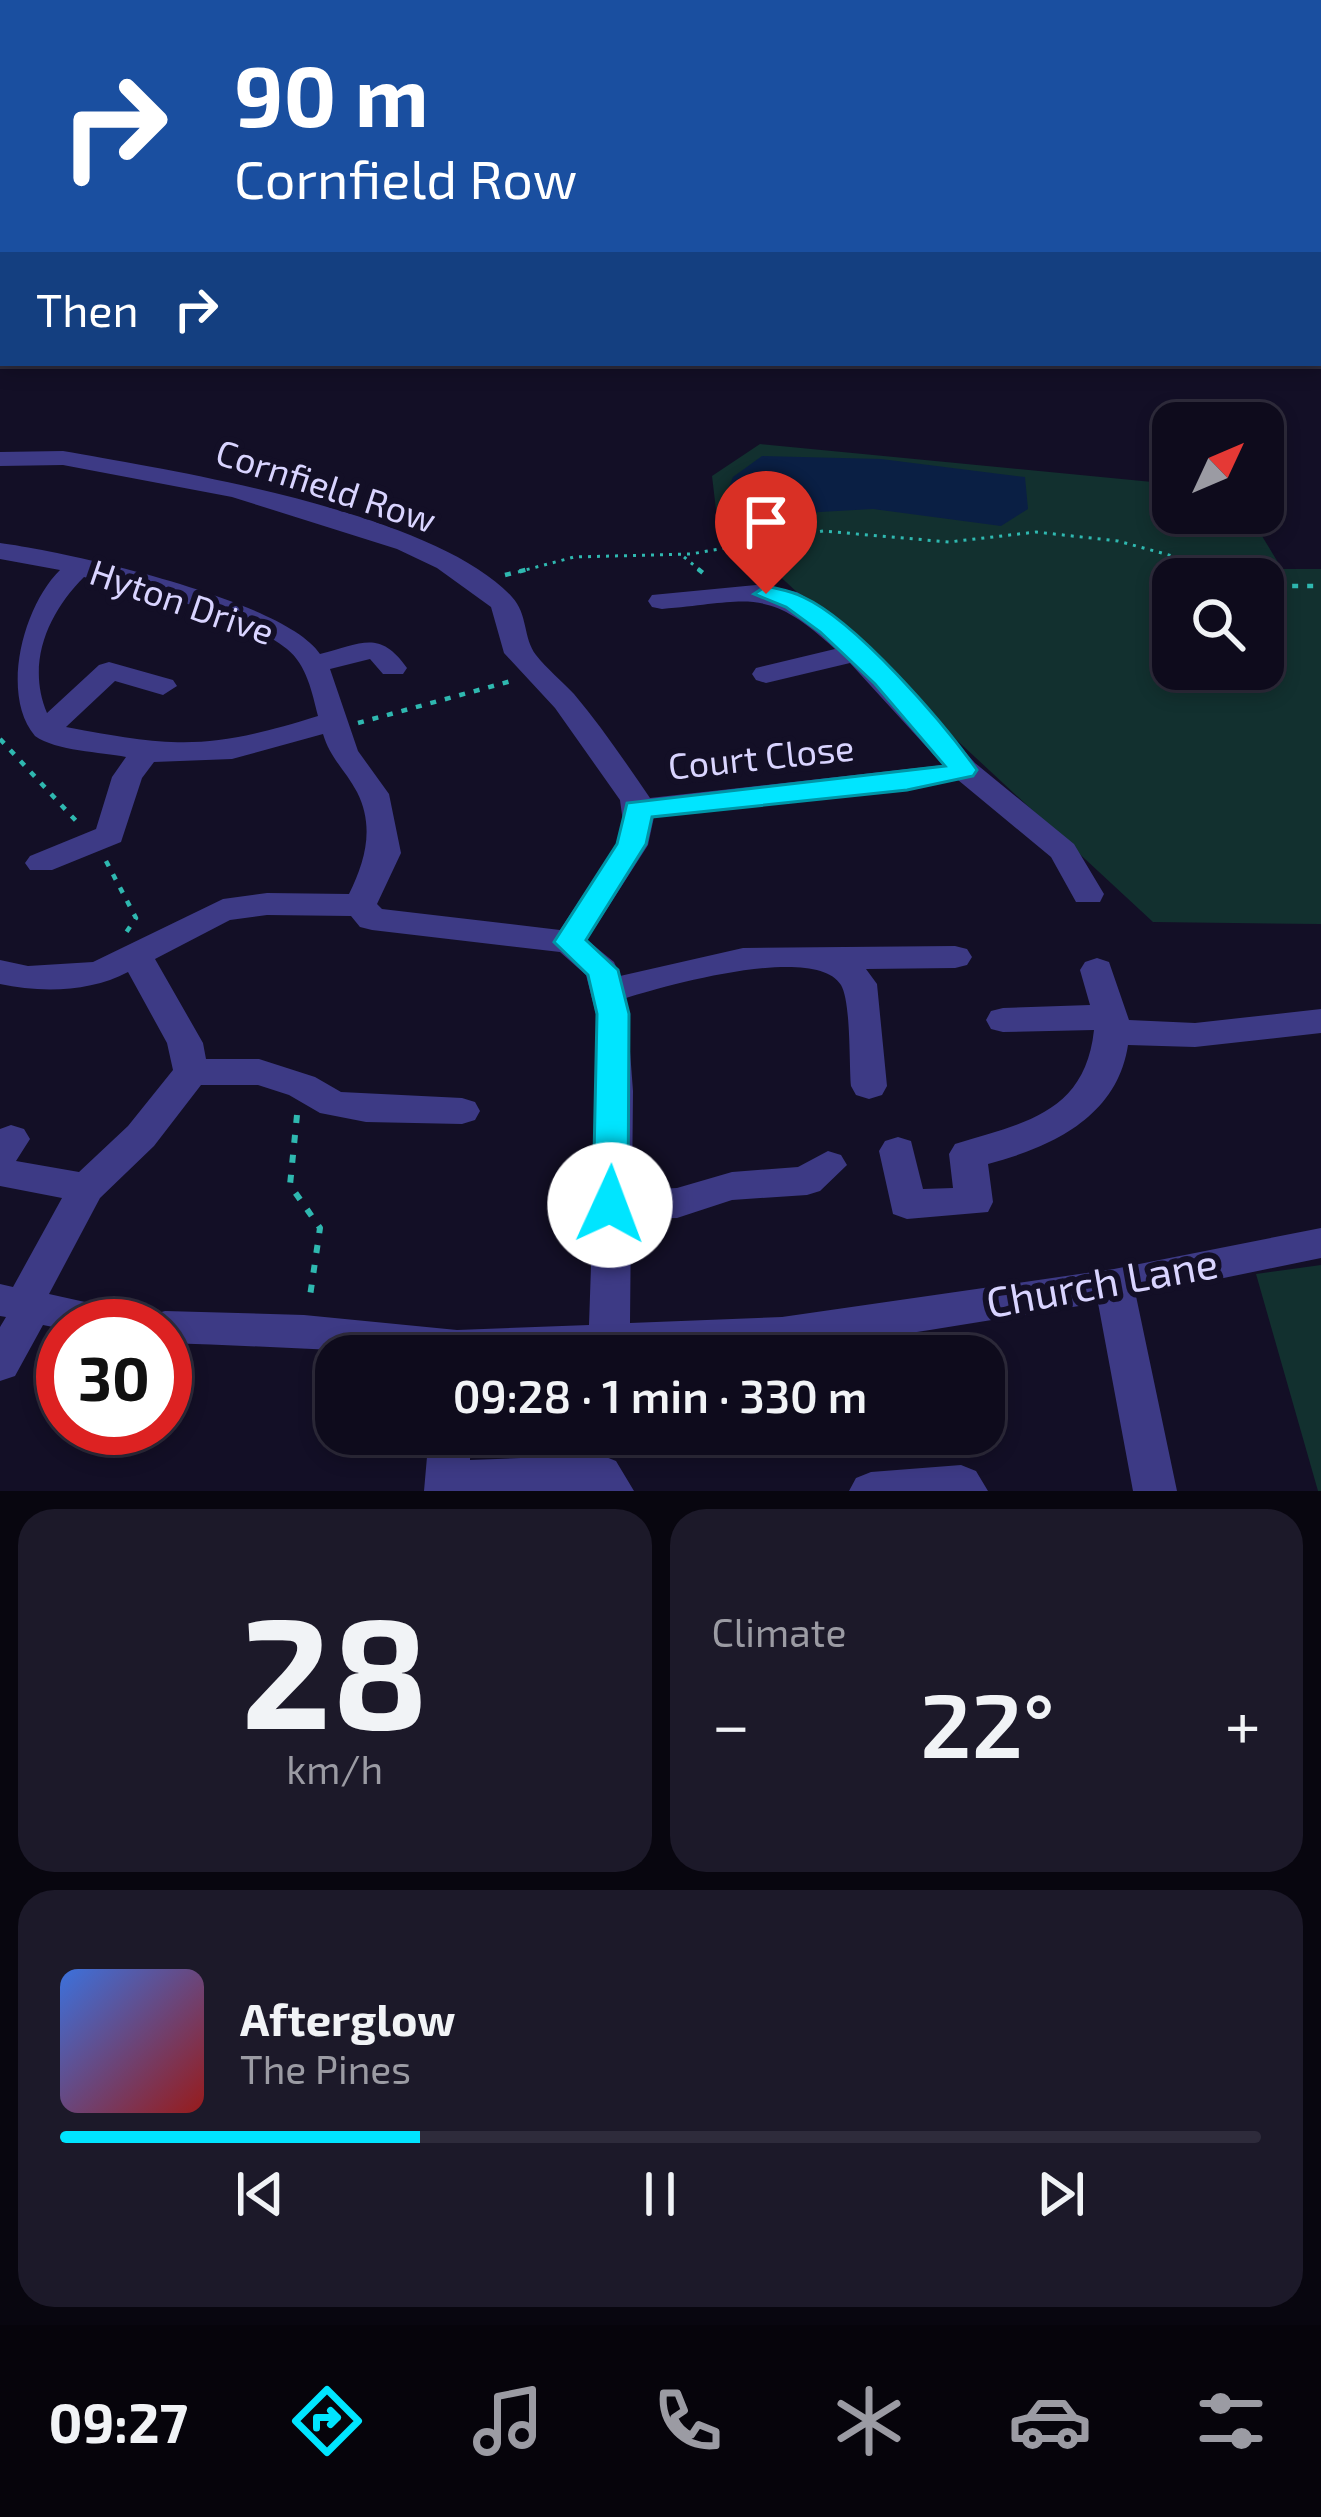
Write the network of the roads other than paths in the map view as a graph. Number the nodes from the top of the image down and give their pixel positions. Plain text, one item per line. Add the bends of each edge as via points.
1 (0, 459) edge
2 (0, 551) edge
3 (79, 567) junction
4 (662, 602) dead end
5 (856, 653) junction
6 (315, 664) junction
7 (392, 668) dead end
8 (766, 674) dead end
9 (164, 686) dead end
10 (334, 725) junction
11 (46, 730) junction
12 (145, 753) junction
13 (964, 770) junction
14 (637, 809) junction
15 (41, 863) dead end
16 (1088, 894) dead end
17 (359, 905) junction
18 (569, 942) junction
19 (137, 957) junction
20 (955, 957) dead end
21 (829, 958) junction
22 (1097, 970) dead end
23 (0, 972) edge
24 (608, 991) junction
25 (1003, 1020) dead end
26 (1321, 1021) edge
27 (1111, 1024) junction
28 (191, 1072) junction
29 (869, 1086) dead end
30 (462, 1111) dead end
31 (898, 1151) dead end
32 (4, 1155) edge
33 (828, 1165) dead end
34 (86, 1188) junction
35 (610, 1205) junction
36 (1321, 1243) edge
37 (1114, 1285) junction
38 (19, 1304) edge
39 (192, 1328) edge
40 (335, 1335) edge
41 (609, 1335) edge
42 (747, 1335) edge
43 (0, 1364) edge
44 (449, 1455) edge
45 (447, 1485) edge
46 (612, 1491) edge
47 (871, 1491) edge
48 (966, 1491) edge
49 (1155, 1491) edge

1 - 14 street, Cornfield Row via 63,458 237,490 446,562 502,601 518,652 565,702
2 - 3 street, Hyton Drive
3 - 6 street, Hyton Drive via 235,613 300,646
3 - 11 street via 11,646 6,671 14,705
4 - 5 street via 777,595
5 - 8 street
5 - 13 street
6 - 7 street via 377,649
6 - 10 street, Hyton Drive
9 - 11 street via 109,671
10 - 12 street via 204,754
10 - 17 street, Hyton Drive via 374,794 385,853
11 - 12 street
12 - 15 street via 127,777 110,835
13 - 14 street, Court Close
13 - 16 street via 1063,851
14 - 18 street via 632,844
17 - 18 street via 372,919
17 - 19 street via 223,910
18 - 24 street via 602,970
19 - 23 street via 78,978
19 - 28 street via 185,1043
20 - 21 street
21 - 24 street via 717,963
21 - 29 street via 854,971 860,984
22 - 27 street
24 - 35 street via 615,1091
25 - 27 street
26 - 27 street via 1195,1035
27 - 31 street via 1091,1098 1013,1146 968,1154 974,1202 907,1204
28 - 30 street via 259,1072 402,1127
28 - 34 street
32 - 34 street
33 - 35 street via 807,1181
34 - 38 street
35 - 41 street
36 - 37 street, Church Lane
37 - 42 street, Church Lane
37 - 49 street
38 - 43 street
39 - 40 street, Church Lane
44 - 45 street
45 - 46 street via 601,1474
47 - 48 street via 961,1484

